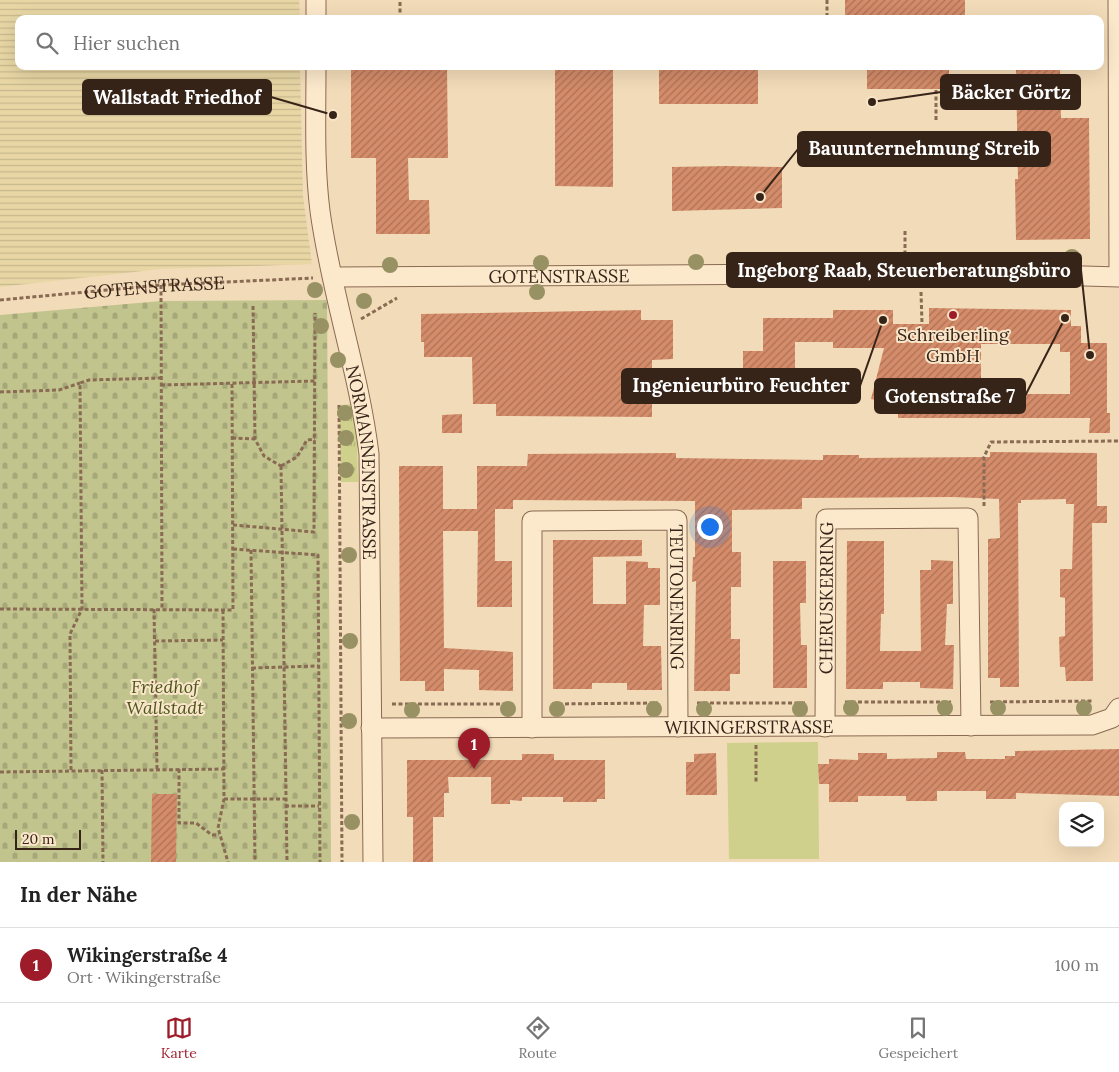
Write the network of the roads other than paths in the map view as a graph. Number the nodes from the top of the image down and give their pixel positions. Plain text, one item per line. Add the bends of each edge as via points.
1 (316, 0) edge
2 (1118, 0) edge
3 (316, 15) edge
4 (316, 70) edge
5 (1119, 276) edge
6 (334, 277) junction
7 (1119, 708) edge
8 (971, 726) junction
9 (678, 727) junction
10 (825, 727) junction
11 (371, 728) junction
12 (532, 728) junction
13 (373, 862) edge

1 - 3 street
2 - 5 street
4 - 6 street, NORMANNENSTRASSE via 320,212
5 - 6 street, GOTENSTRASSE
6 - 11 street, NORMANNENSTRASSE via 364,409 370,454
7 - 8 street, WIKINGERSTRASSE via 1112,718 1092,725
8 - 10 street, WIKINGERSTRASSE
8 - 10 street, CHERUSKERRING via 968,518 826,519
9 - 10 street, WIKINGERSTRASSE
9 - 12 street, WIKINGERSTRASSE
9 - 12 street, TEUTONENRING via 677,520 667,520 532,521
11 - 12 street, WIKINGERSTRASSE
11 - 13 street, NORMANNENSTRASSE

